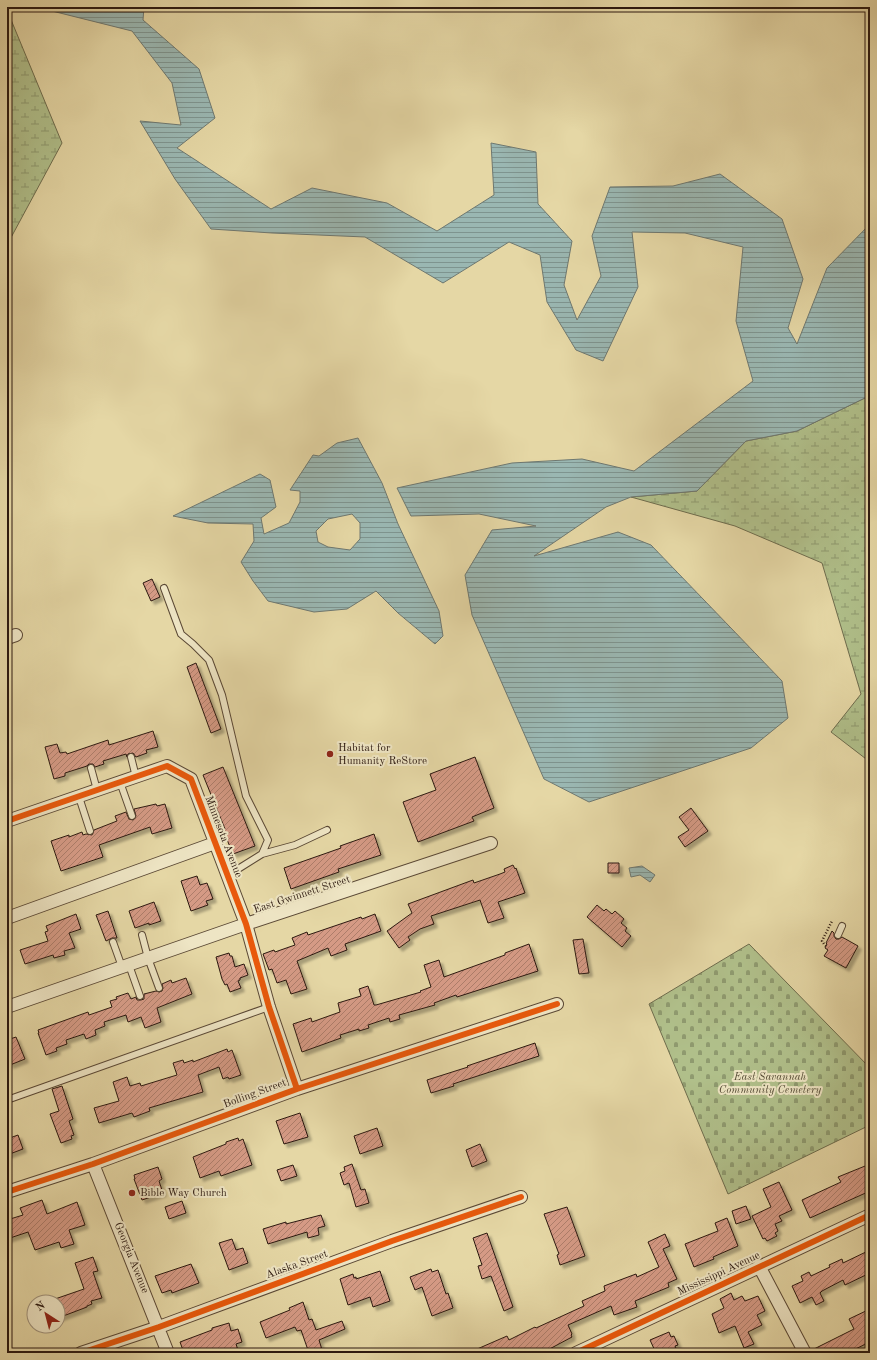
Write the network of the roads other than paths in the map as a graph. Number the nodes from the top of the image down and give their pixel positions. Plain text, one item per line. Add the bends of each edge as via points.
1 (164, 588) dead end
2 (131, 757) dead end
3 (91, 768) dead end
4 (136, 777) junction
5 (120, 782) junction
6 (97, 790) junction
7 (79, 797) junction
8 (132, 816) dead end
9 (7, 822) edge
10 (327, 830) dead end
11 (90, 831) dead end
12 (215, 843) junction
13 (491, 843) dead end
14 (262, 854) junction
15 (226, 873) junction
16 (7, 918) edge
17 (246, 924) junction
18 (842, 926) dead end
19 (838, 934) dead end
20 (142, 935) dead end
21 (113, 942) dead end
22 (148, 958) junction
23 (126, 966) junction
24 (158, 988) dead end
25 (140, 996) dead end
26 (557, 1004) dead end
27 (7, 1007) edge
28 (269, 1007) junction
29 (297, 1090) junction
30 (7, 1100) edge
31 (93, 1164) junction
32 (7, 1192) edge
33 (521, 1197) dead end
34 (870, 1215) edge
35 (759, 1266) junction
36 (159, 1327) junction
37 (80, 1353) edge
38 (168, 1353) edge
39 (576, 1353) edge
40 (805, 1353) edge

1 - 14 lane via 181,634 209,660 222,695 246,796 268,840
2 - 4 lane
3 - 6 lane
4 - 5 street, Minnesota Avenue
4 - 12 street, Minnesota Avenue via 167,766 191,779
5 - 6 street, Minnesota Avenue
5 - 8 lane
6 - 7 street, Minnesota Avenue
7 - 9 street, Minnesota Avenue
7 - 11 lane
10 - 14 lane via 295,845
12 - 15 street, Minnesota Avenue
12 - 16 street
13 - 17 street, East Gwinnett Street
14 - 15 lane via 238,869
15 - 17 street, Minnesota Avenue
17 - 22 street, East Gwinnett Street
17 - 28 street, Minnesota Avenue
18 - 19 lane
20 - 22 lane
21 - 23 lane
22 - 23 street, East Gwinnett Street
22 - 24 lane
23 - 25 lane
23 - 27 street, East Gwinnett Street
26 - 29 street, Bolling Street
28 - 29 street, Minnesota Avenue
28 - 30 lane
29 - 31 street, Bolling Street
31 - 32 street, Bolling Street
31 - 36 street, Georgia Avenue
33 - 36 street, Alaska Street via 392,1241
34 - 35 street, Mississippi Avenue
35 - 39 street, Mississippi Avenue
35 - 40 street
36 - 37 street, Alaska Street
36 - 38 street, Georgia Avenue

